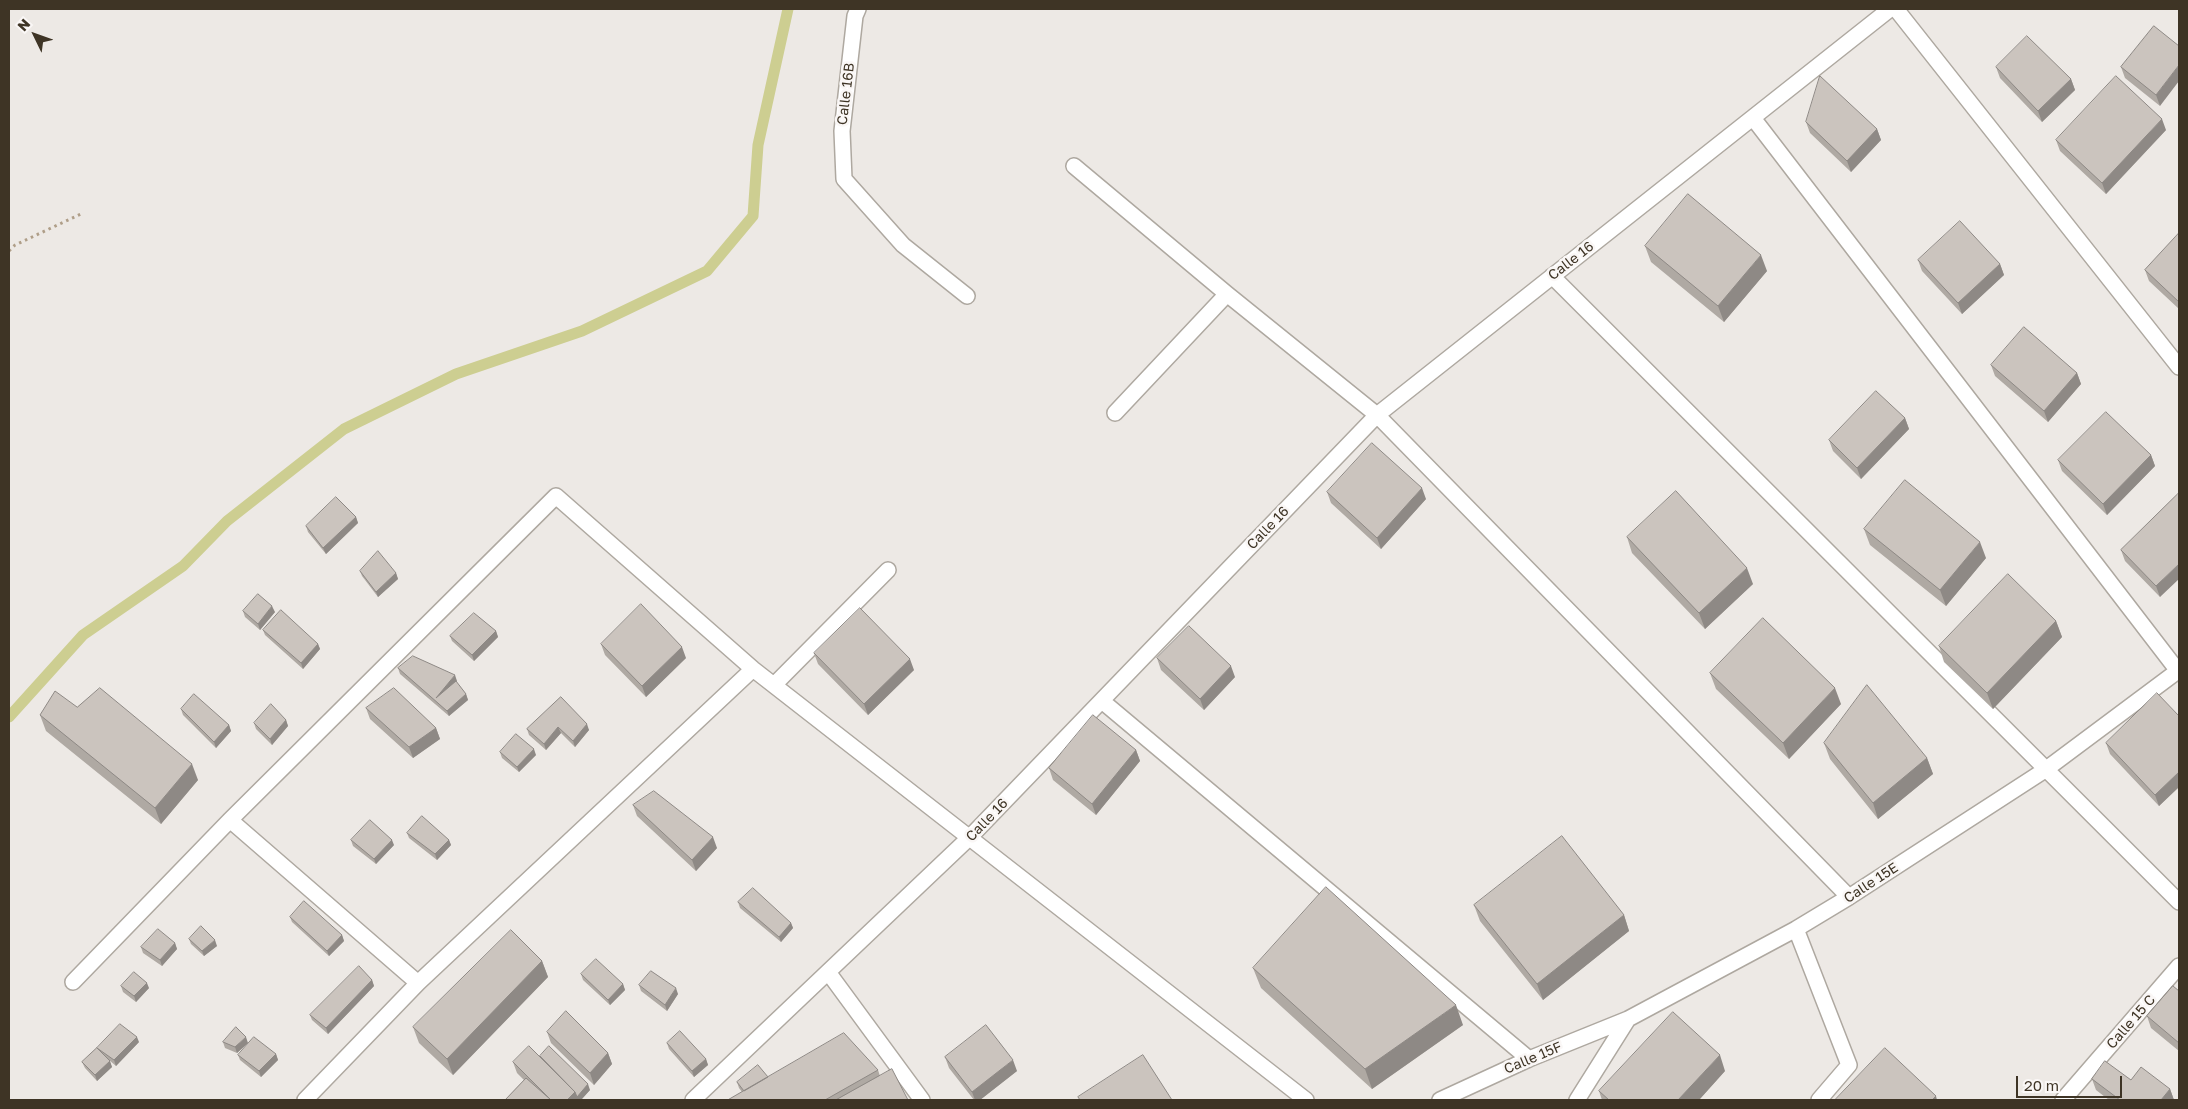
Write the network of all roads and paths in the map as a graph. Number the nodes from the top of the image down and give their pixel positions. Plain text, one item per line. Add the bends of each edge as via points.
1 (858, 9) edge
2 (1890, 9) edge
3 (1896, 9) edge
4 (1753, 118) junction
5 (1074, 166) dead end
6 (82, 214) dead end
7 (9, 252) edge
8 (1552, 276) junction
9 (1226, 294) junction
10 (967, 296) dead end
11 (2179, 367) edge
12 (1115, 412) dead end
13 (1377, 415) junction
14 (888, 570) dead end
15 (752, 669) junction
16 (2179, 671) edge
17 (774, 685) junction
18 (1102, 701) junction
19 (2045, 770) junction
20 (230, 820) junction
21 (970, 837) junction
22 (1849, 897) junction
23 (2179, 902) edge
24 (1796, 929) junction
25 (2179, 966) edge
26 (828, 972) junction
27 (73, 982) dead end
28 (418, 982) junction
29 (1628, 1019) junction
30 (1529, 1059) junction
31 (698, 1099) edge
32 (305, 1100) edge
33 (922, 1100) edge
34 (1306, 1100) edge
35 (1440, 1100) edge
36 (1577, 1100) edge
37 (1819, 1100) edge
38 (2063, 1100) edge

1 - 10 street, Calle 16B via 842,131 844,179 903,245
2 - 4 street, Calle 16
3 - 11 street
4 - 8 street, Calle 16
4 - 16 street
5 - 9 street
6 - 7 path via 15,245
8 - 13 street, Calle 16
8 - 19 street
9 - 12 street
9 - 13 street
13 - 18 street, Calle 16
13 - 22 street
14 - 17 street
15 - 17 street
15 - 20 street via 556,496
15 - 28 street
16 - 19 street, Calle 15E
17 - 21 street
18 - 21 street, Calle 16
18 - 30 street
19 - 22 street, Calle 15E
19 - 23 street
20 - 27 street
20 - 28 street
21 - 26 street, Calle 16
21 - 34 street
22 - 24 street, Calle 15E
24 - 29 street, Calle 15E
24 - 37 street via 1849,1065
25 - 38 street, Calle 15 C
26 - 31 street, Calle 16
26 - 33 street
28 - 32 street
29 - 30 street, Calle 15F
29 - 36 street, Calle 15E
30 - 35 street, Calle 15F

